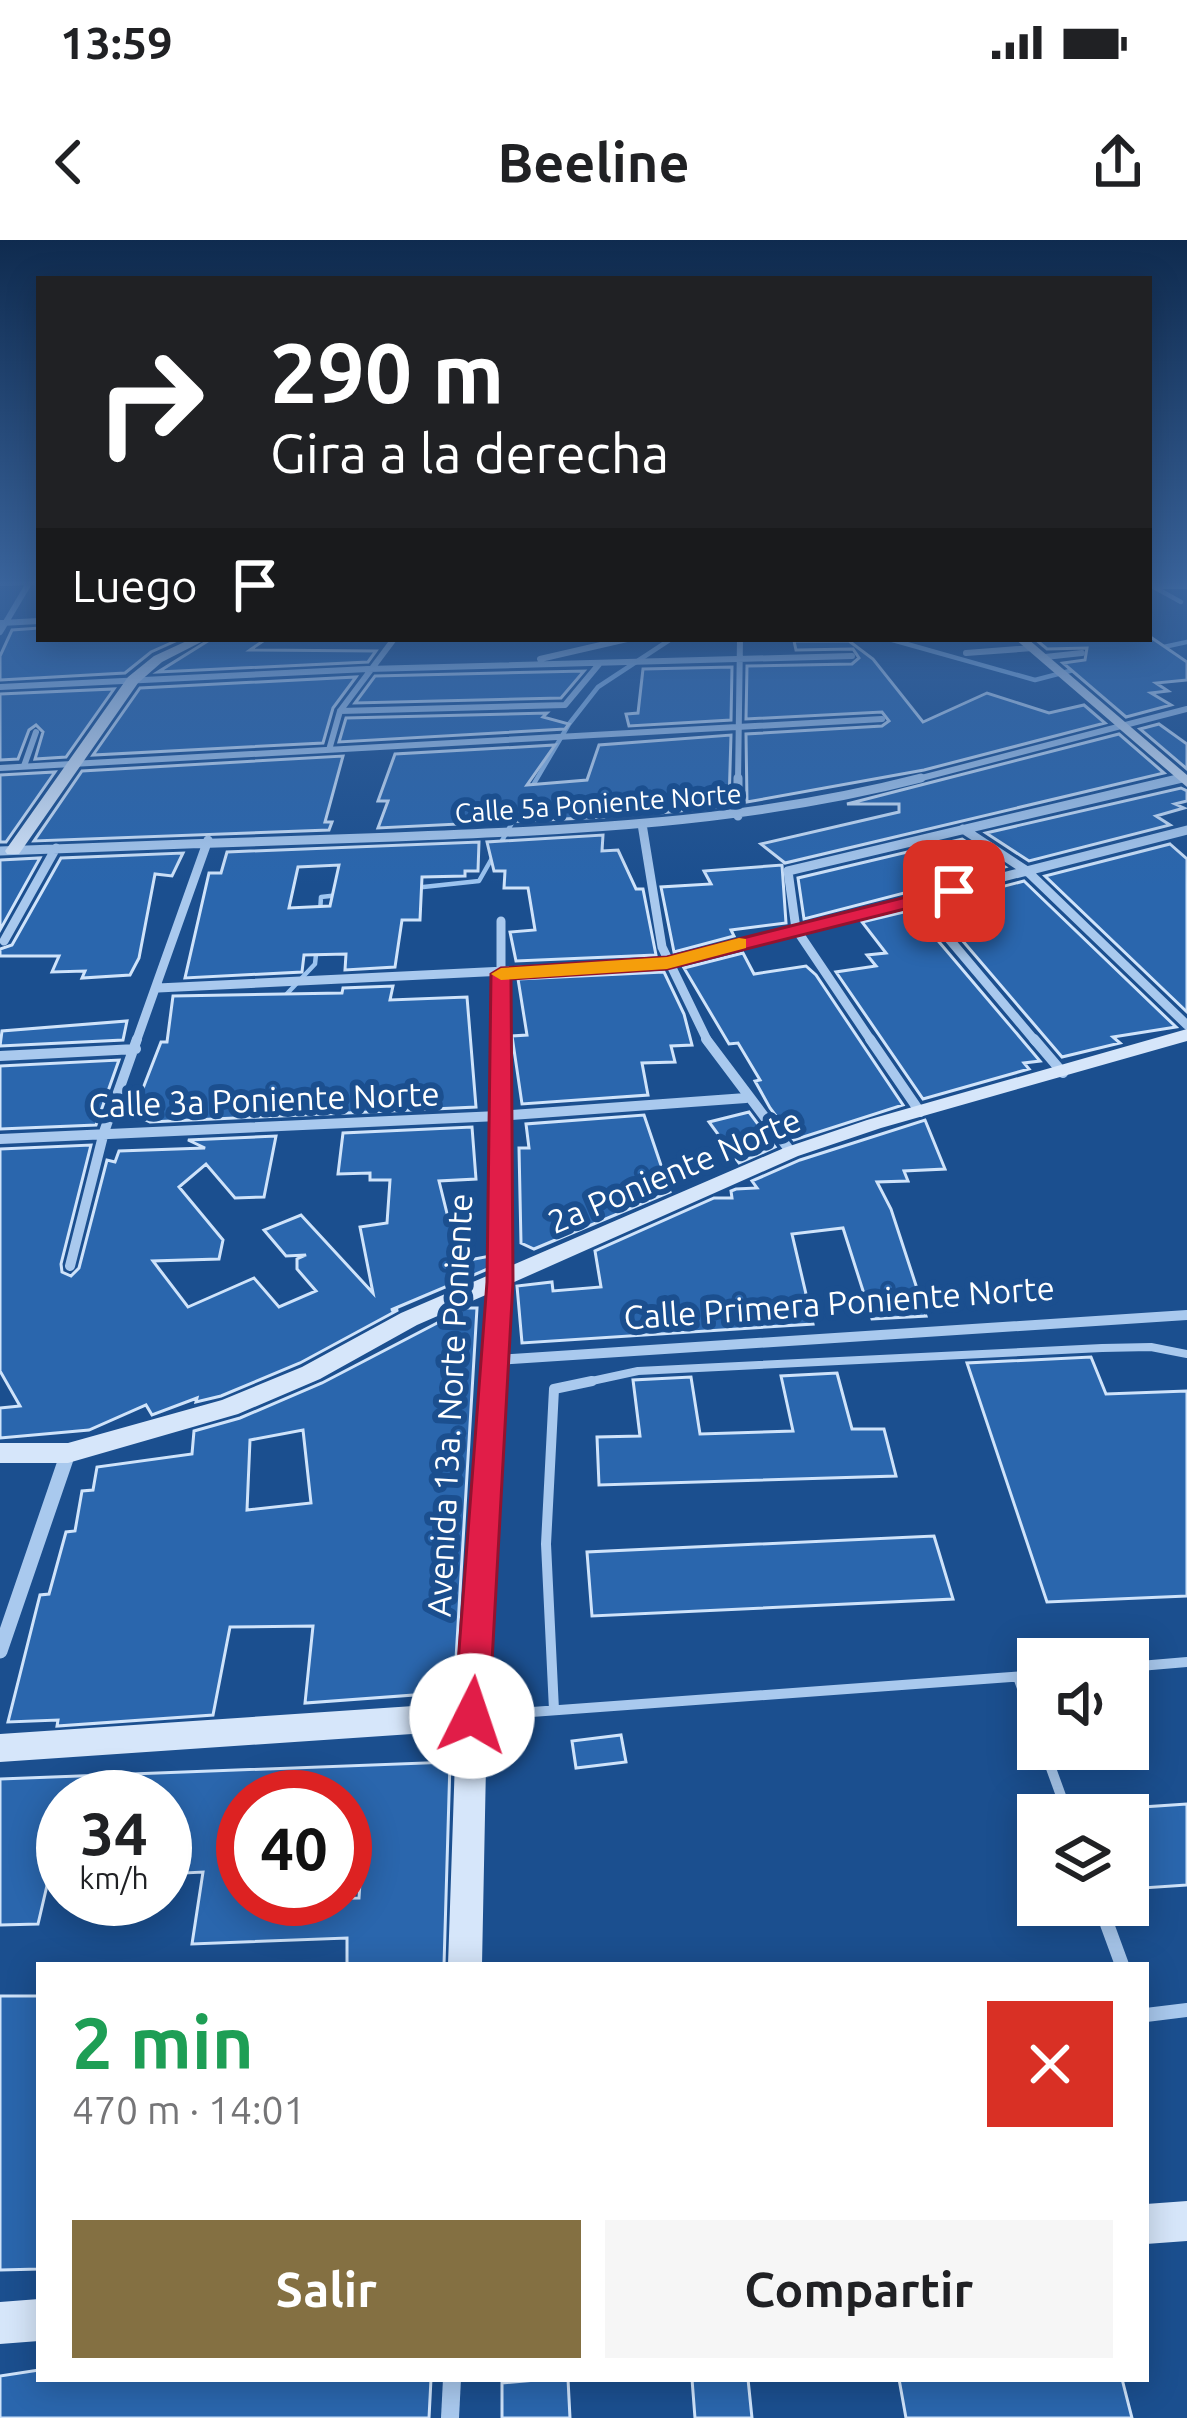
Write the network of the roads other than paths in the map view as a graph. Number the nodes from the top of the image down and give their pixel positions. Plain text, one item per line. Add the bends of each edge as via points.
1 (102, 682) edge
2 (132, 682) edge
3 (360, 682) edge
4 (584, 682) edge
5 (737, 682) edge
6 (1073, 682) edge
7 (0, 687) edge
8 (1187, 709) edge
9 (340, 711) junction
10 (882, 719) dead end
11 (1123, 724) junction
12 (736, 730) junction
13 (36, 732) dead end
14 (329, 750) junction
15 (76, 765) junction
16 (24, 766) junction
17 (0, 767) edge
18 (1184, 781) edge
19 (738, 816) junction
20 (642, 824) junction
21 (963, 829) junction
22 (1187, 830) edge
23 (208, 841) junction
24 (56, 848) junction
25 (6, 851) edge
26 (1028, 871) junction
27 (917, 901) junction
28 (501, 921) dead end
29 (796, 928) junction
30 (4, 941) dead end
31 (667, 963) junction
32 (501, 974) junction
33 (158, 988) junction
34 (1187, 1025) edge
35 (1187, 1036) edge
36 (136, 1049) junction
37 (0, 1056) edge
38 (1063, 1073) junction
39 (746, 1098) junction
40 (920, 1112) junction
41 (498, 1116) junction
42 (104, 1132) junction
43 (0, 1138) edge
44 (791, 1152) junction
45 (70, 1266) dead end
46 (500, 1282) junction
47 (1187, 1315) edge
48 (1187, 1354) edge
49 (495, 1360) junction
50 (0, 1453) edge
51 (68, 1453) junction
52 (0, 1651) edge
53 (1187, 1662) edge
54 (1149, 1665) edge
55 (1017, 1677) edge
56 (554, 1710) junction
57 (472, 1716) junction
58 (0, 1748) edge
59 (1108, 1926) edge
60 (465, 1962) edge
61 (1121, 1962) edge
62 (1187, 2010) edge
63 (1149, 2015) edge
64 (1187, 2221) edge
65 (1149, 2224) edge
66 (36, 2320) edge
67 (0, 2323) edge
68 (452, 2382) edge
69 (450, 2418) edge

1 - 7 street
2 - 15 street
3 - 9 street
4 - 9 street via 565,705
5 - 12 street
6 - 11 street
8 - 11 street, Calle 5a Poniente Norte
9 - 14 street
10 - 12 street
11 - 18 street
11 - 19 street, Calle 5a Poniente Norte via 823,803
12 - 14 street
12 - 19 street
13 - 16 street
14 - 15 street
15 - 16 street
15 - 25 street
16 - 17 street
18 - 21 street
19 - 20 street, Calle 5a Poniente Norte
20 - 23 street, Calle 5a Poniente Norte
20 - 31 street
21 - 26 street
21 - 29 street via 788,872
22 - 26 street
23 - 24 street, Calle 5a Poniente Norte
23 - 33 street
24 - 25 street, Calle 5a Poniente Norte
24 - 30 street
26 - 27 street
26 - 34 street
27 - 29 street
27 - 38 street
28 - 32 street, Avenida 13a. Norte Poniente
29 - 31 street
29 - 40 street
31 - 32 street
31 - 39 street
32 - 33 street
32 - 41 street, Avenida 13a. Norte Poniente
33 - 36 street
35 - 38 street, 2a Poniente Norte
36 - 37 street
36 - 42 street
38 - 40 street, 2a Poniente Norte
39 - 41 street, Calle 3a Poniente Norte
39 - 44 street
40 - 44 street, 2a Poniente Norte
41 - 42 street, Calle 3a Poniente Norte
41 - 46 street, Avenida 13a. Norte Poniente
42 - 43 street, Calle 3a Poniente Norte
42 - 45 street
44 - 46 street, 2a Poniente Norte
46 - 49 street, Avenida 13a. Norte Poniente
46 - 51 street, 2a Poniente Norte via 229,1407
47 - 49 street, Calle Primera Poniente Norte
48 - 56 lane via 1102,1348 638,1371 554,1389 546,1544
49 - 57 street, Avenida 13a. Norte Poniente
50 - 51 street, 2a Poniente Norte
51 - 52 street
53 - 54 lane
55 - 56 lane
56 - 57 lane
57 - 58 street
57 - 60 street, Avenida 13a. Norte Poniente
59 - 61 lane
62 - 63 lane
64 - 65 street
66 - 67 street
68 - 69 street

